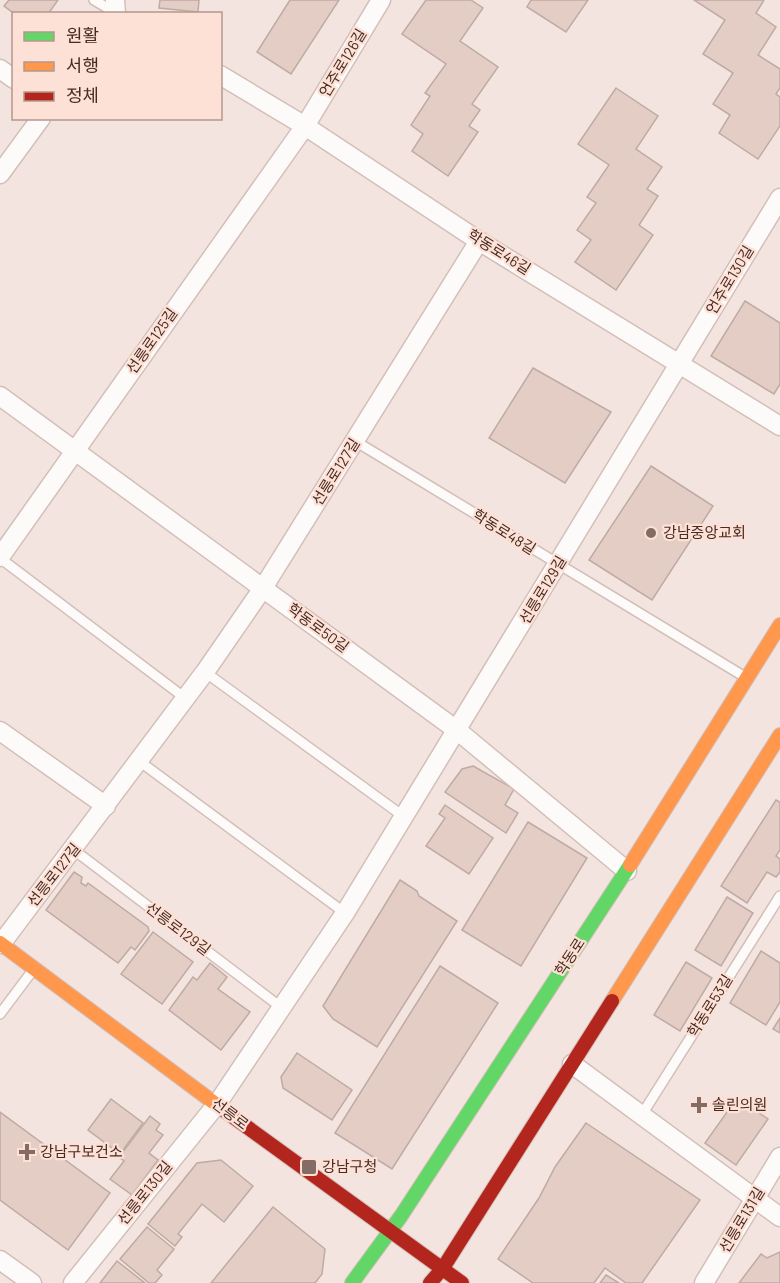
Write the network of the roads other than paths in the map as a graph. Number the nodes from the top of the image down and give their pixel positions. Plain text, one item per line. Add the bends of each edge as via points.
1 (93, 0) edge
2 (381, 0) edge
3 (114, 12) edge
4 (0, 69) edge
5 (222, 76) edge
6 (12, 78) edge
7 (40, 120) edge
8 (305, 126) junction
9 (0, 174) edge
10 (780, 198) edge
11 (479, 241) junction
12 (680, 362) junction
13 (0, 396) edge
14 (780, 426) edge
15 (355, 441) junction
16 (75, 451) junction
17 (0, 558) edge
18 (558, 565) junction
19 (263, 588) junction
20 (780, 626) edge
21 (205, 672) junction
22 (747, 678) junction
23 (185, 698) junction
24 (0, 731) edge
25 (458, 731) junction
26 (780, 735) edge
27 (139, 761) junction
28 (106, 806) junction
29 (403, 816) junction
30 (74, 850) junction
31 (627, 871) junction
32 (780, 896) edge
33 (345, 913) junction
34 (1, 943) edge
35 (34, 968) junction
36 (282, 1008) junction
37 (0, 1014) edge
38 (572, 1064) junction
39 (217, 1104) junction
40 (641, 1116) junction
41 (780, 1157) edge
42 (755, 1199) junction
43 (780, 1217) edge
44 (390, 1233) junction
45 (0, 1260) edge
46 (443, 1268) junction
47 (32, 1283) edge
48 (73, 1283) edge
49 (352, 1283) edge
50 (430, 1283) edge
51 (462, 1283) edge
52 (704, 1283) edge

1 - 3 lane
2 - 8 street, 언주로126길
4 - 6 street
5 - 8 street, 학동로46길
7 - 9 street
8 - 11 street, 학동로46길
8 - 16 street, 선릉로125길
10 - 12 street, 언주로130길
11 - 12 street, 학동로46길
11 - 15 street, 선릉로127길
12 - 14 street, 학동로46길
12 - 18 street, 선릉로129길
13 - 16 street, 학동로50길
15 - 18 lane, 학동로48길
15 - 19 street, 선릉로127길
16 - 17 street, 선릉로125길
16 - 19 street, 학동로50길
17 - 23 lane
18 - 22 lane, 학동로48길
18 - 25 street, 선릉로129길
19 - 21 street, 선릉로127길
19 - 25 street, 학동로50길
20 - 22 main road, 학동로
21 - 23 street, 선릉로127길
21 - 29 lane
22 - 31 main road, 학동로
23 - 27 street, 선릉로127길
24 - 28 street
25 - 29 street, 선릉로129길
25 - 31 street, 학동로50길
26 - 38 main road
27 - 28 street, 선릉로127길
27 - 33 lane
28 - 30 street, 선릉로127길
29 - 33 street, 선릉로129길
30 - 34 street, 선릉로127길
30 - 36 lane, 선릉로129길
31 - 44 main road, 학동로
32 - 40 lane, 학동로53길
33 - 36 street, 선릉로129길
34 - 35 main road, 선릉로
35 - 37 lane
35 - 39 main road, 선릉로
36 - 39 street, 선릉로129길
38 - 40 street
38 - 46 main road
39 - 44 main road, 선릉로
39 - 48 street, 선릉로130길
40 - 42 street
41 - 42 street, 선릉로131길
42 - 43 street
42 - 52 street, 선릉로131길
44 - 46 main road, 선릉로
44 - 49 main road, 학동로
45 - 47 street
46 - 50 main road
46 - 51 main road, 선릉로

